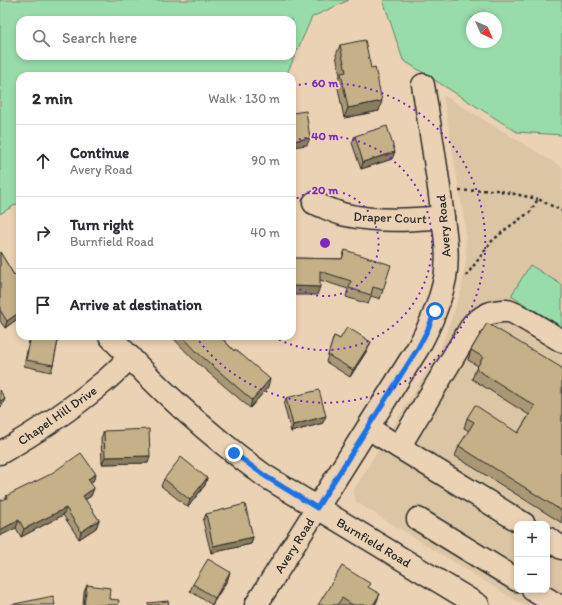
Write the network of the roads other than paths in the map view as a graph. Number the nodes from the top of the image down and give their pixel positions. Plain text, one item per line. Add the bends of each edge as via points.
1 (423, 85) dead end
2 (314, 203) dead end
3 (443, 217) junction
4 (114, 340) edge
5 (562, 341) edge
6 (130, 357) junction
7 (368, 428) junction
8 (399, 447) junction
9 (0, 453) edge
10 (317, 508) junction
11 (418, 519) dead end
12 (519, 521) edge
13 (550, 540) edge
14 (562, 548) edge
15 (514, 578) edge
16 (538, 593) edge
17 (256, 605) edge
18 (478, 605) edge
19 (557, 605) edge

1 - 3 street, Avery Road
2 - 3 street, Draper Court via 345,215 362,218 413,220
3 - 7 street, Avery Road via 447,253 445,277 437,306 418,348
4 - 6 street, Burnfield Road
5 - 8 street via 509,310 494,311 483,316 474,324
6 - 9 street, Chapel Hill Drive via 75,406
6 - 10 street, Burnfield Road via 188,414 234,453 265,476
7 - 8 street
7 - 10 street, Avery Road
8 - 12 street
10 - 17 street, Avery Road
10 - 18 street, Burnfield Road
11 - 15 street
13 - 14 street
16 - 19 street

